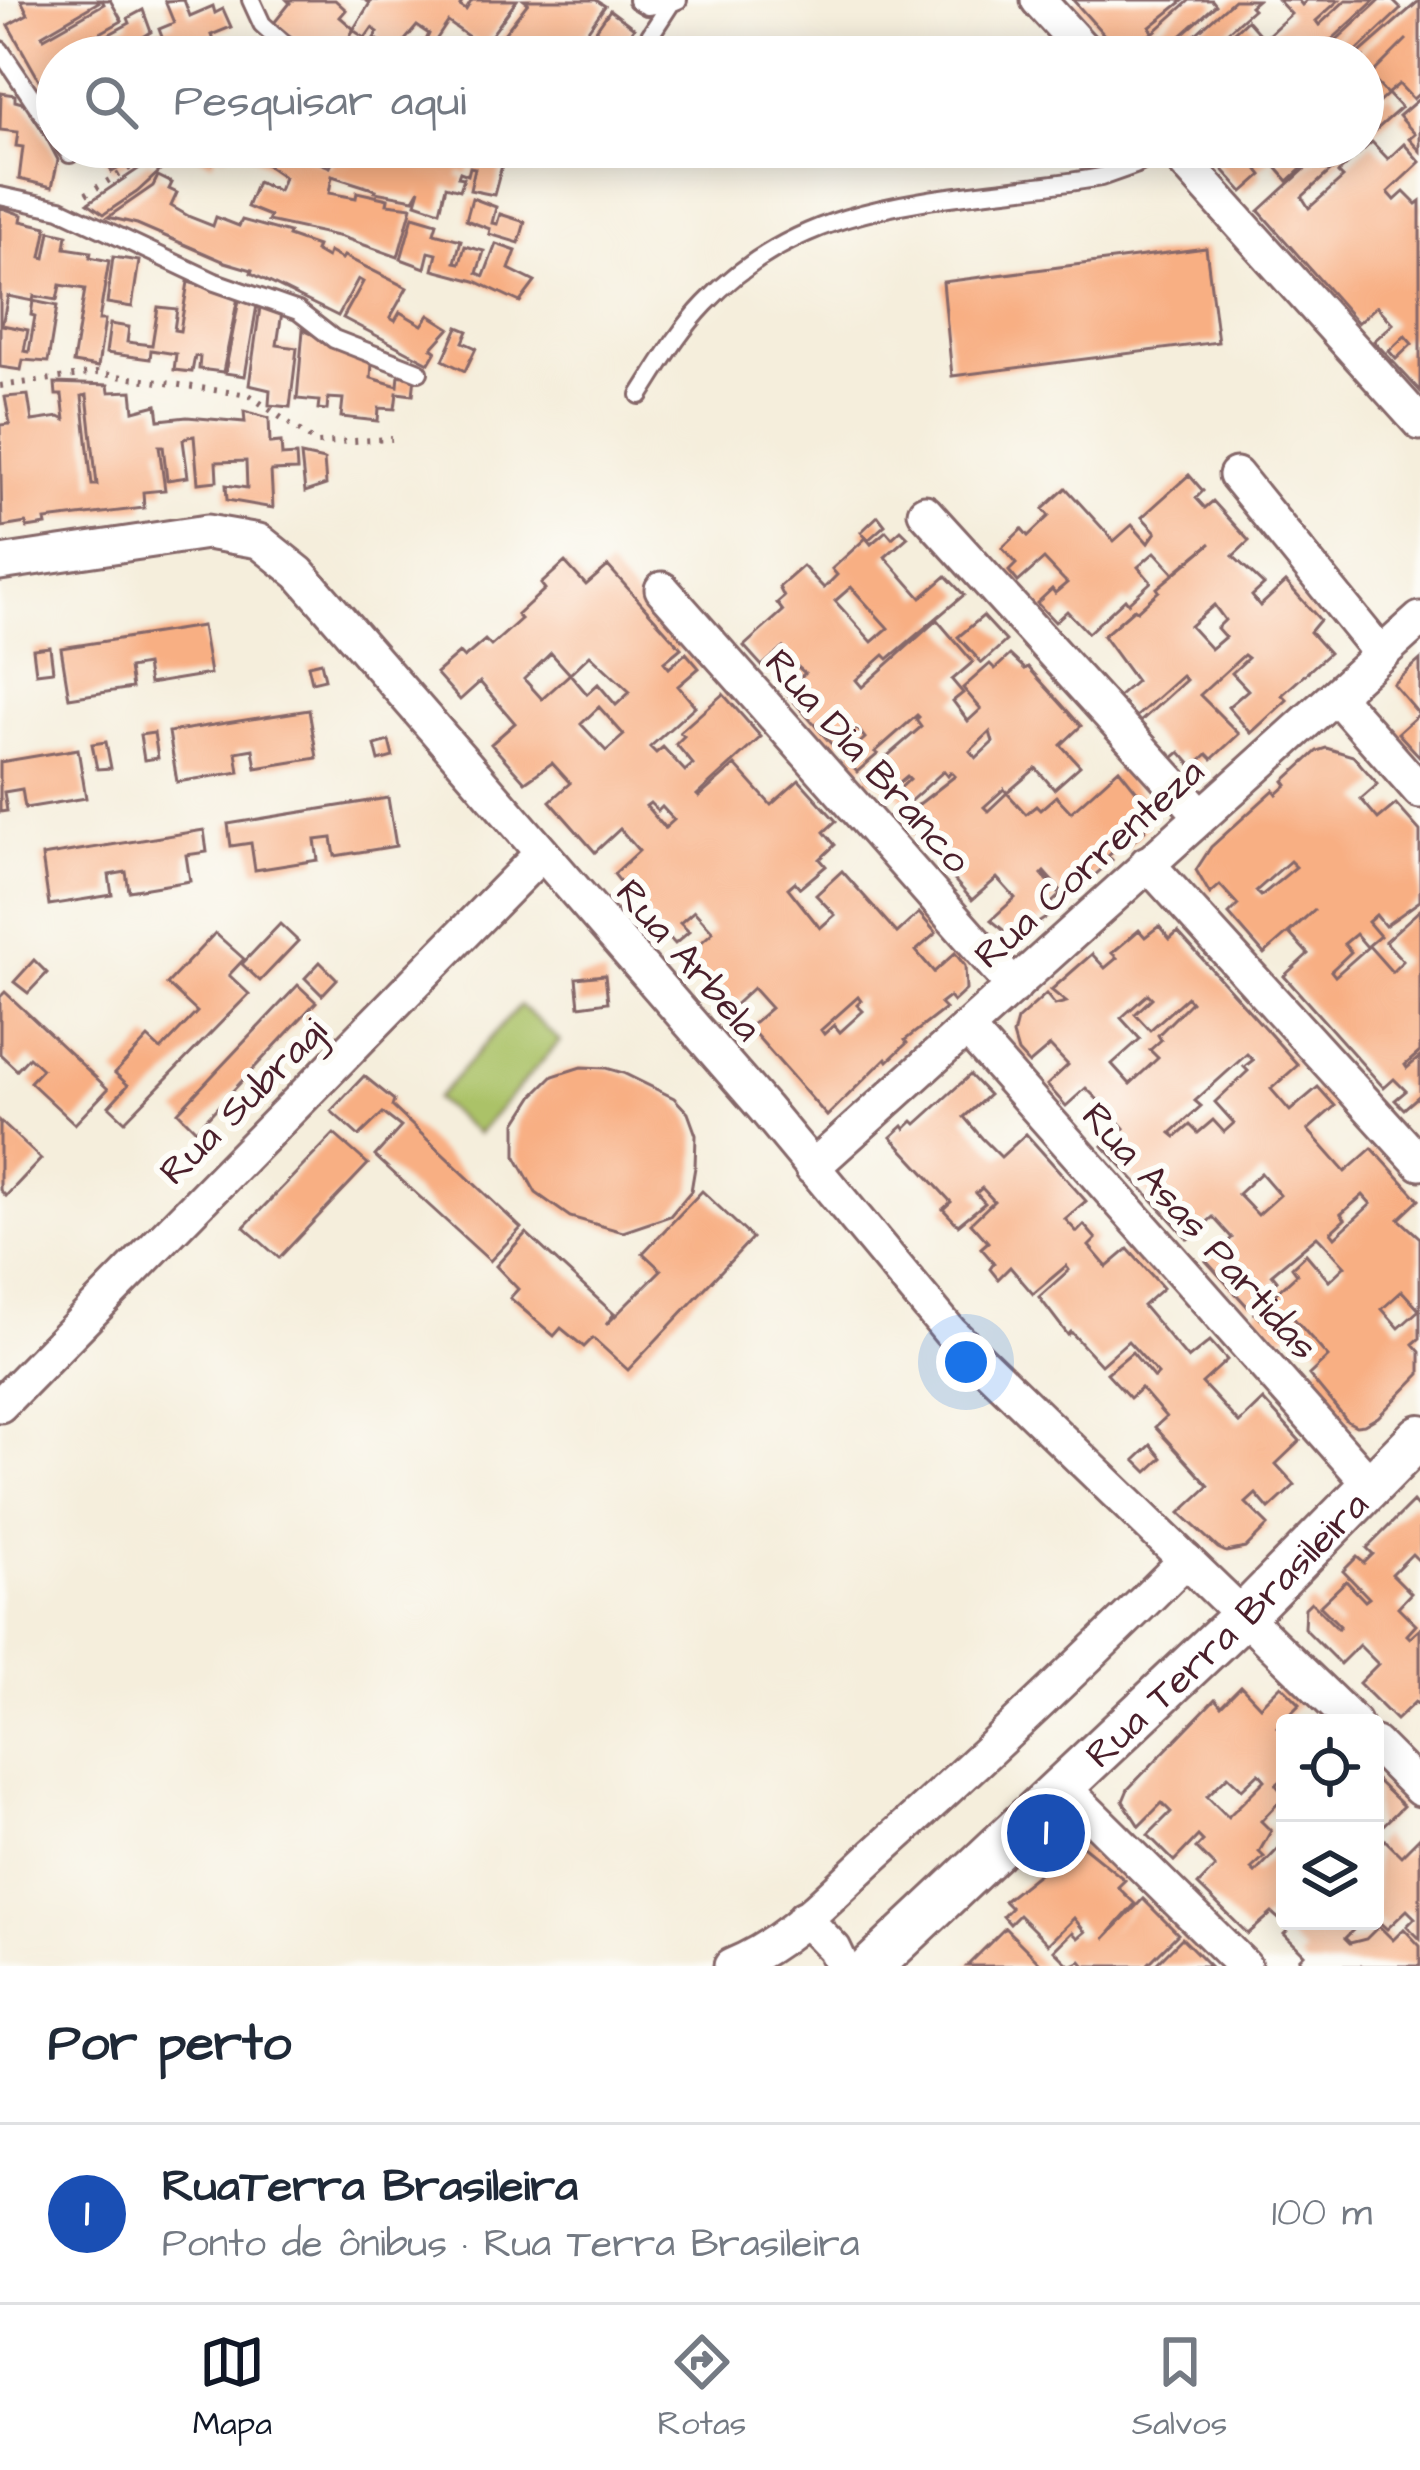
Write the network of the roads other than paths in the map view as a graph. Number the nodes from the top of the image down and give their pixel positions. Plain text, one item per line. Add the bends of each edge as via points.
1 (251, 0) edge
2 (637, 0) edge
3 (1038, 0) edge
4 (675, 1) edge
5 (275, 36) edge
6 (651, 36) edge
7 (1071, 36) edge
8 (0, 50) edge
9 (36, 104) edge
10 (1126, 168) edge
11 (1189, 168) edge
12 (0, 196) edge
13 (419, 372) dead end
14 (640, 395) dead end
15 (1420, 423) edge
16 (1236, 475) dead end
17 (925, 512) dead end
18 (0, 563) edge
19 (662, 589) dead end
20 (1420, 619) edge
21 (1381, 654) junction
22 (1336, 696) junction
23 (1420, 791) edge
24 (1201, 815) junction
25 (542, 853) junction
26 (1147, 863) junction
27 (1014, 987) junction
28 (968, 1029) junction
29 (1420, 1163) edge
30 (812, 1168) junction
31 (0, 1406) edge
32 (1420, 1436) edge
33 (1372, 1486) junction
34 (1186, 1560) junction
35 (1246, 1614) junction
36 (1345, 1714) edge
37 (1384, 1753) edge
38 (1063, 1787) junction
39 (1420, 1789) edge
40 (805, 1918) junction
41 (731, 1966) edge
42 (842, 1966) edge
43 (872, 1966) edge
44 (1244, 1966) edge

1 - 5 lane
2 - 4 lane
3 - 7 street
4 - 6 lane
8 - 9 lane
10 - 14 lane via 879,208 788,238 704,304
11 - 15 street
12 - 13 lane via 60,209 215,282 298,310 334,339
16 - 21 street
17 - 24 street
18 - 25 street, Rua Arbela via 207,532 259,541 299,573
19 - 27 street, Rua Dia Branco
20 - 21 street, Rua Correnteza
21 - 22 street, Rua Correnteza
22 - 23 street
22 - 24 street, Rua Correnteza
24 - 26 street, Rua Correnteza
25 - 30 street, Rua Arbela
25 - 31 street, Rua Subragi
26 - 27 street, Rua Correnteza
26 - 29 street
27 - 28 street, Rua Correnteza
28 - 30 street, Rua Correnteza
28 - 33 street, Rua Asas Partidas
30 - 34 street, Rua Arbela via 950,1332
32 - 33 street, Rua Terra Brasileira
33 - 35 street, Rua Terra Brasileira
34 - 35 street, Rua Arbela
34 - 40 street, Rua Terra Brasileira
35 - 36 street, Rua Arbela
35 - 38 street, Rua Terra Brasileira
37 - 39 street
38 - 43 street, Rua Terra Brasileira
38 - 44 street
40 - 41 street, Rua Terra Brasileira
40 - 42 street

